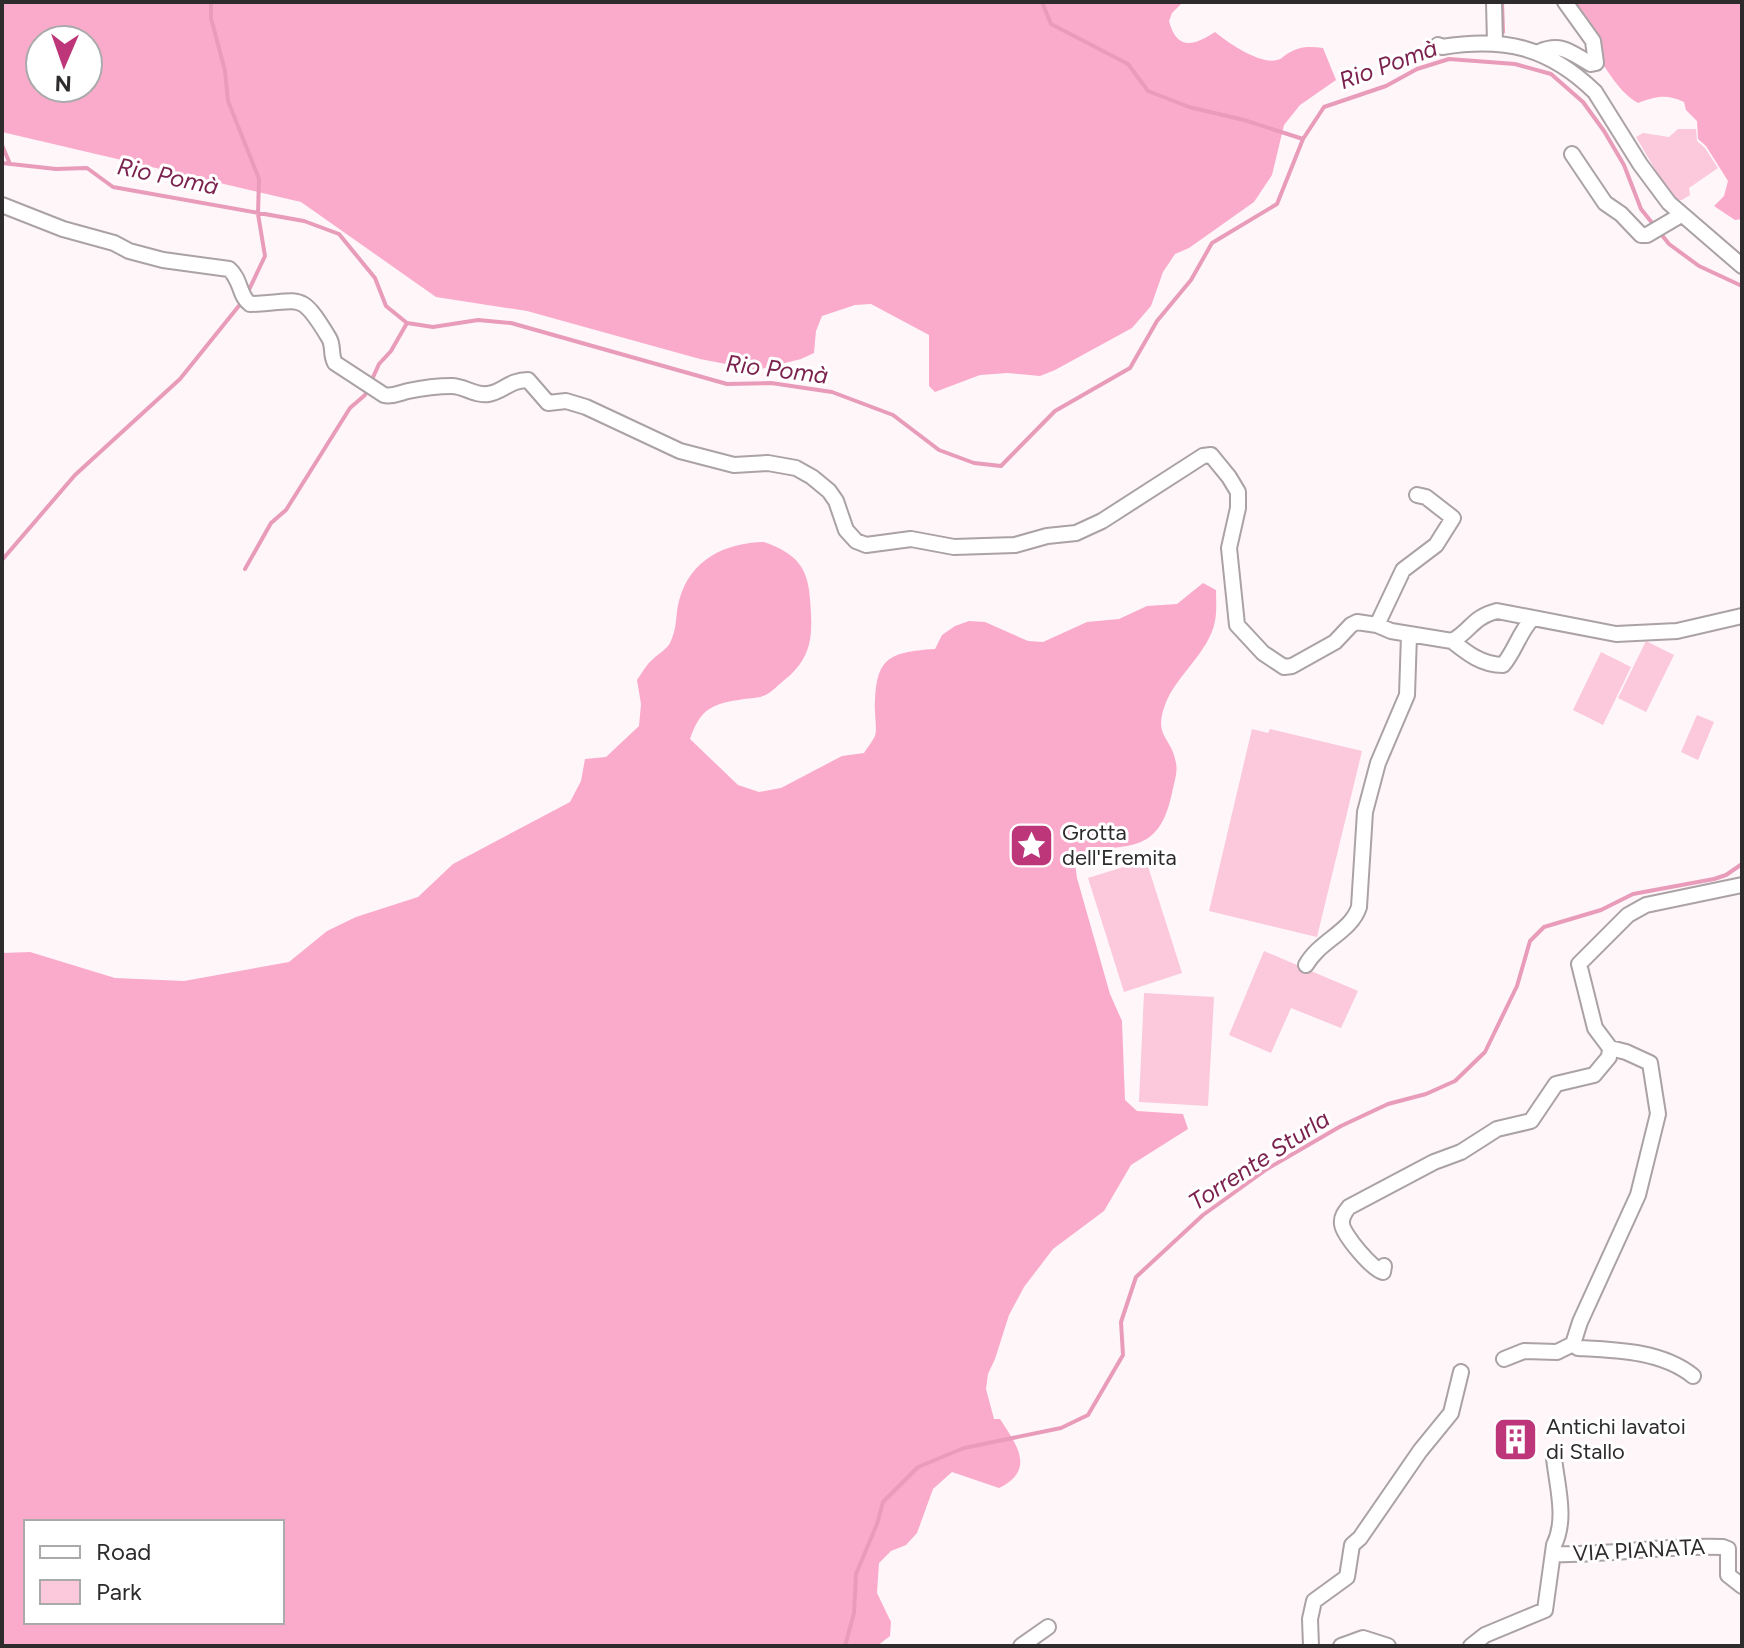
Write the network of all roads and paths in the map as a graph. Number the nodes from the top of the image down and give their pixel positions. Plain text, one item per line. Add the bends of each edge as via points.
1 (1494, 2) edge
2 (1565, 2) edge
3 (1495, 43) junction
4 (1438, 45) dead end
5 (1539, 52) junction
6 (1572, 154) dead end
7 (2, 205) edge
8 (1681, 215) junction
9 (1742, 266) edge
10 (1417, 495) dead end
11 (1742, 616) edge
12 (1532, 619) junction
13 (1377, 625) junction
14 (1409, 635) junction
15 (1452, 641) junction
16 (1742, 885) edge
17 (1306, 965) dead end
18 (1610, 1048) junction
19 (1384, 1266) dead end
20 (1573, 1344) junction
21 (1504, 1359) dead end
22 (1461, 1372) dead end
23 (1693, 1376) dead end
24 (1554, 1458) dead end
25 (1560, 1500) junction
26 (1577, 1502) dead end
27 (1553, 1554) junction
28 (1741, 1588) edge
29 (1048, 1627) dead end
30 (1021, 1646) edge
31 (1311, 1646) edge
32 (1341, 1646) edge
33 (1388, 1646) edge
34 (1471, 1646) edge

1 - 3 street
2 - 5 street via 1593,41 1596,63 1559,47
3 - 4 street
3 - 5 street
5 - 8 street via 1595,92 1640,164
6 - 8 street via 1610,207 1639,233 1647,235
7 - 13 street via 129,251 229,269 250,304 286,299 303,303 329,338 332,358 380,393 460,386 489,394 512,381 528,380 548,403 586,407 680,451 734,465 778,464 804,472 829,491 846,530 866,545 920,539 954,547 1015,545 1076,533 1209,455 1238,492 1229,548 1240,631 1271,660 1288,668 1335,642 1354,623
8 - 9 street
10 - 13 street via 1453,518 1436,545 1403,570
11 - 12 street via 1649,634 1598,632
12 - 15 street via 1497,611 1481,615
12 - 15 street via 1503,665 1480,660
13 - 14 street
14 - 15 street
14 - 17 street via 1407,695 1378,763 1365,812 1358,913
16 - 18 street via 1654,899 1628,915 1579,964 1595,1028
18 - 19 street via 1594,1075 1556,1084 1531,1121 1497,1129 1349,1207 1343,1229 1374,1268 1383,1272
18 - 20 street via 1650,1063 1658,1114 1638,1195
20 - 21 street via 1557,1352 1524,1351
20 - 23 street via 1676,1362
22 - 31 street via 1452,1411 1352,1545 1347,1577 1314,1601
24 - 25 street
25 - 26 street
25 - 27 street
27 - 28 street, VIA PIANATA via 1723,1547 1728,1549 1728,1575
27 - 34 street via 1558,1583 1545,1610
29 - 30 street
32 - 33 street via 1363,1638

